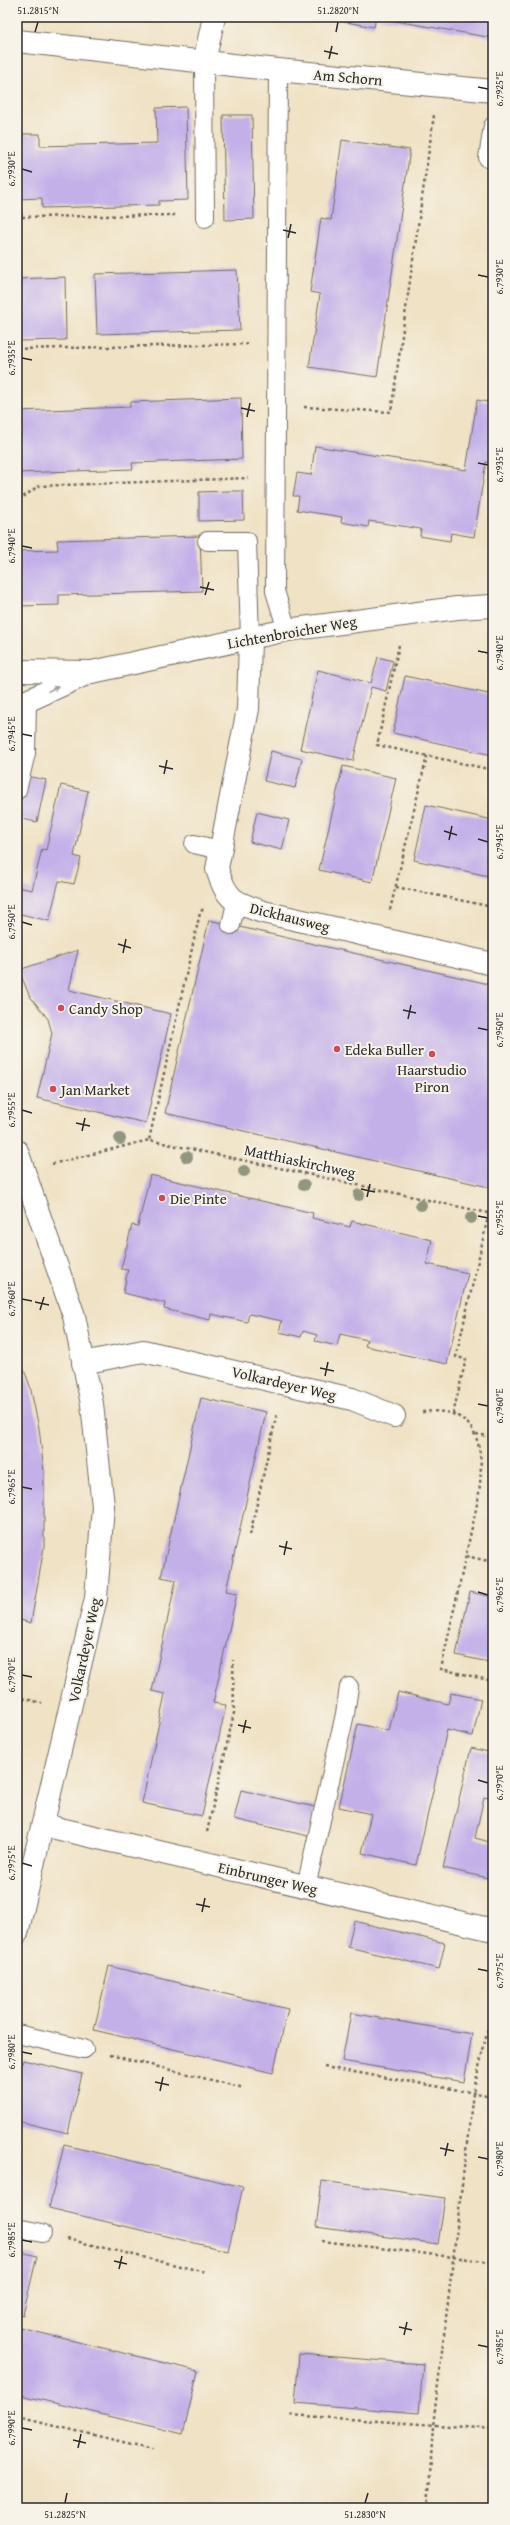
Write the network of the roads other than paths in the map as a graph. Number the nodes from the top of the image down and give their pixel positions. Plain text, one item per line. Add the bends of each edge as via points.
1 (214, 17) edge
2 (17, 41) edge
3 (204, 62) junction
4 (278, 70) junction
5 (493, 91) edge
6 (493, 126) edge
7 (488, 158) dead end
8 (205, 216) road end
9 (207, 541) dead end
10 (493, 606) edge
11 (287, 630) junction
12 (250, 639) junction
13 (17, 671) edge
14 (92, 672) junction
15 (22, 701) edge
16 (17, 790) edge
17 (194, 844) dead end
18 (220, 850) junction
19 (229, 895) junction
20 (231, 925) dead end
21 (493, 964) edge
22 (20, 1160) edge
23 (83, 1363) junction
24 (394, 1416) road end
25 (349, 1687) dead end
26 (43, 1825) junction
27 (306, 1887) junction
28 (19, 1919) edge
29 (493, 1930) edge
30 (17, 2034) edge
31 (84, 2049) road end
32 (17, 2228) edge
33 (42, 2233) road end

1 - 3 street
2 - 3 street, Am Schorn
3 - 4 street, Am Schorn
3 - 8 lane
4 - 5 street, Am Schorn
4 - 11 lane via 275,591
6 - 7 lane
9 - 12 lane via 248,541
10 - 11 street, Lichtenbroicher Weg via 406,614
11 - 12 street, Lichtenbroicher Weg
12 - 14 street, Lichtenbroicher Weg
12 - 18 street via 248,709
13 - 14 street, Lichtenbroicher Weg
15 -> 14 street, Lichtenbroicher Weg
15 - 16 lane via 26,753
17 - 18 lane
18 - 19 street via 217,869
19 - 20 lane
19 - 21 street, Dickhausweg via 263,912
22 - 23 street, Volkardeyer Weg via 74,1316
23 - 24 street, Volkardeyer Weg via 143,1351 352,1399
23 - 26 street, Volkardeyer Weg via 92,1404 103,1506 96,1598
25 - 27 lane
26 - 27 street, Einbrunger Weg
26 - 28 street, Volkardeyer Weg
27 - 29 street, Einbrunger Weg
30 - 31 lane
32 - 33 lane

